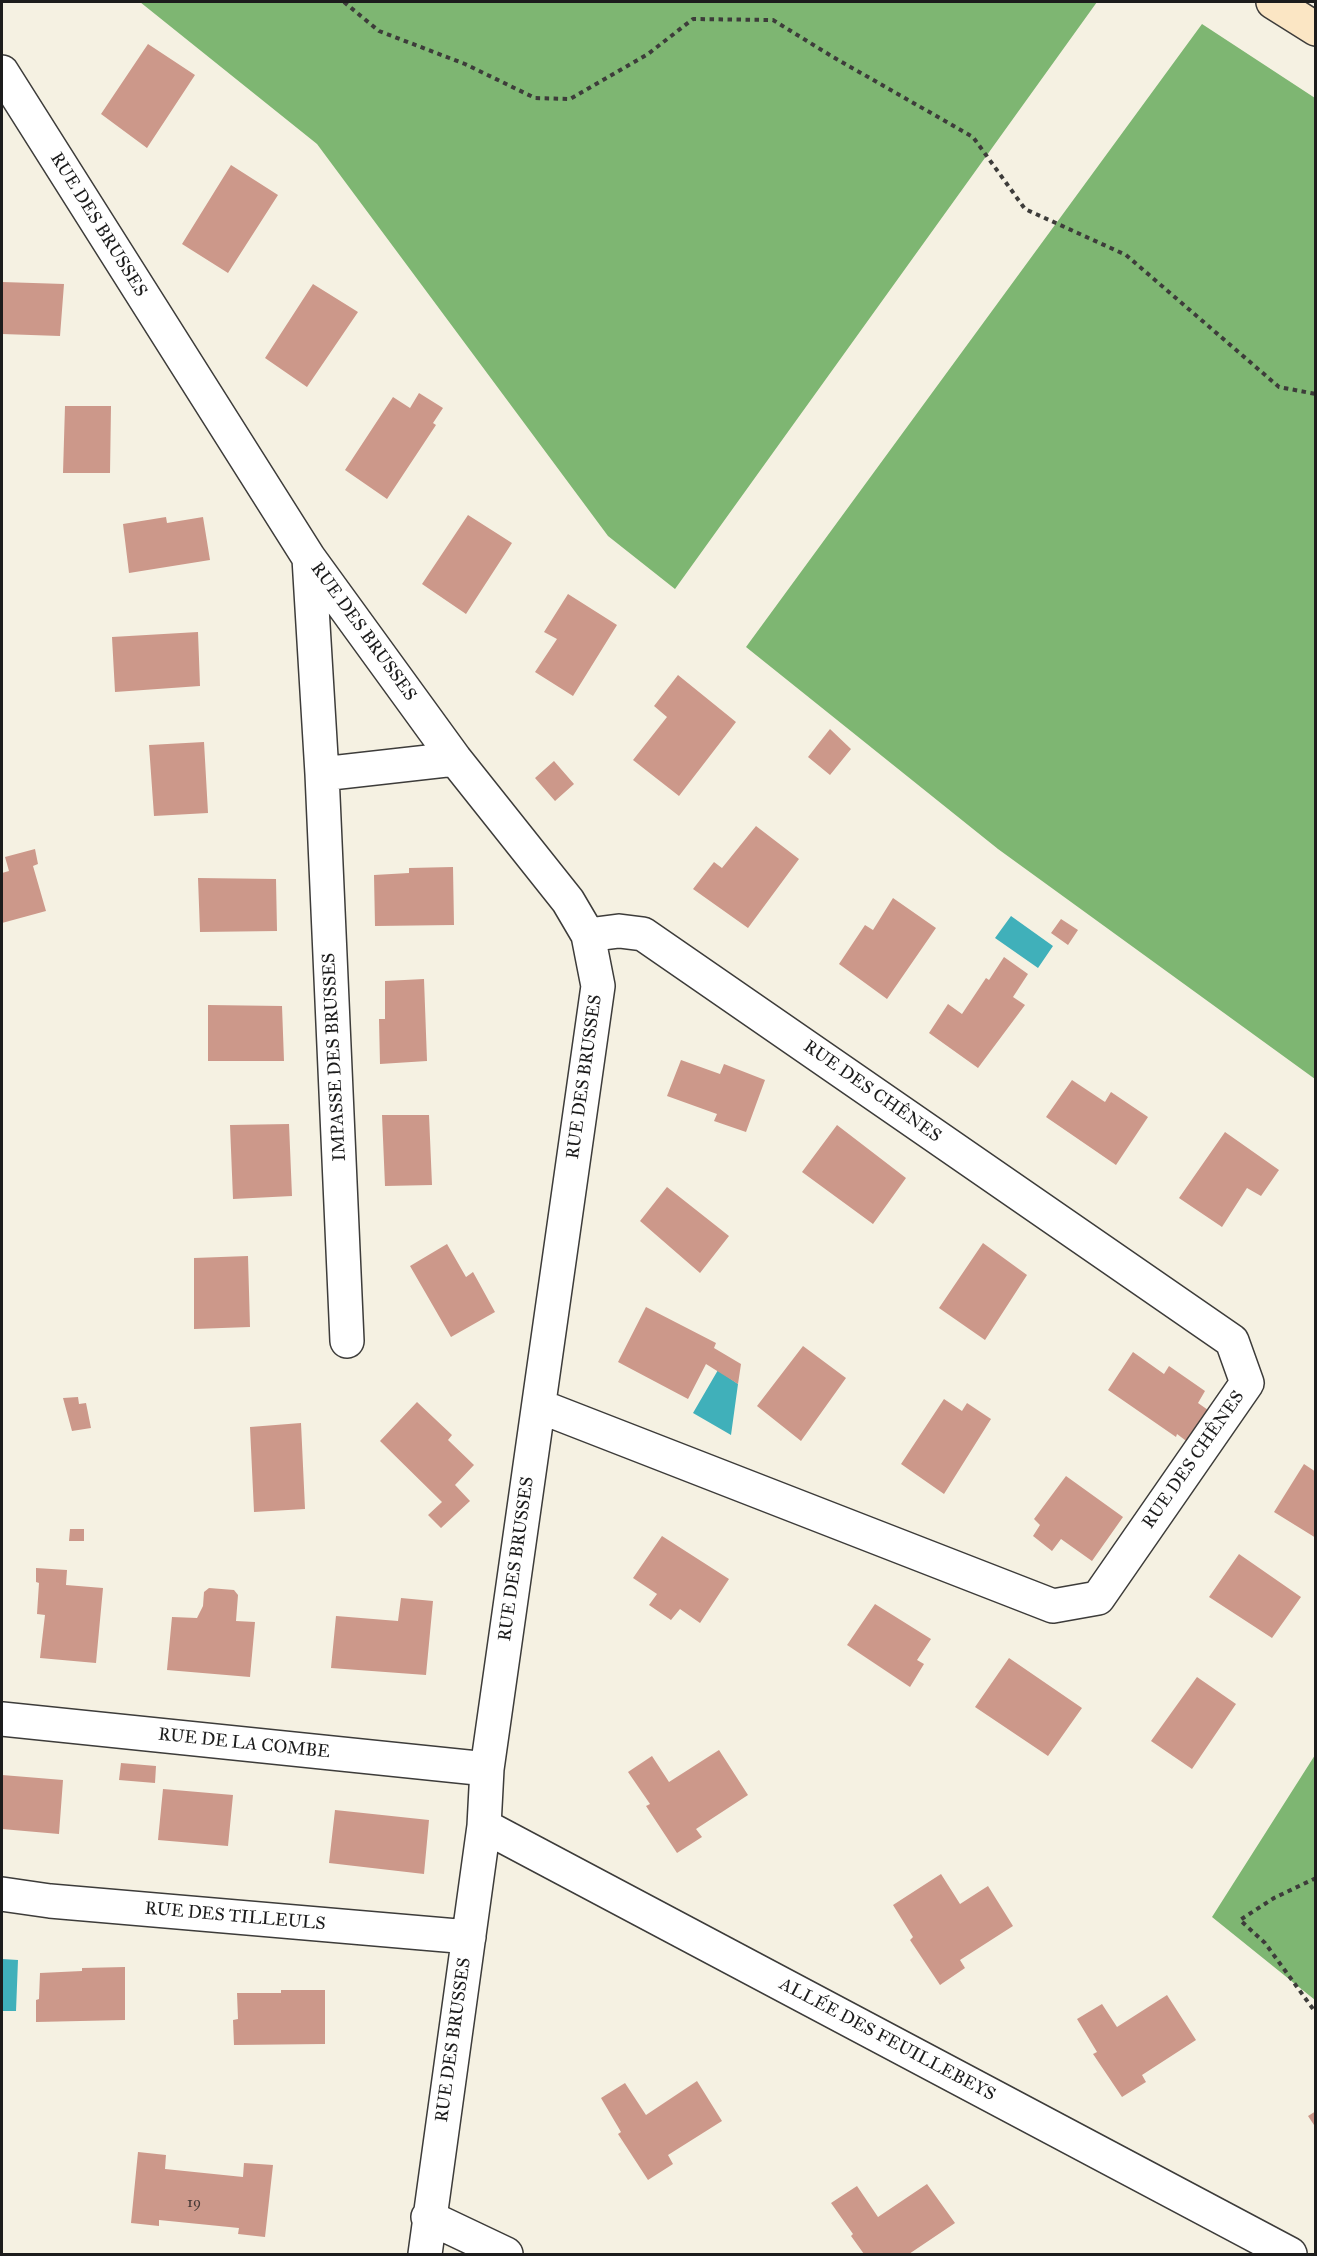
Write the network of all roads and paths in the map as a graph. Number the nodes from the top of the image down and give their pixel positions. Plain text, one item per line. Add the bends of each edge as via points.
1 (344, 2) edge
2 (1273, 2) edge
3 (1316, 28) edge
4 (2, 72) edge
5 (1316, 394) edge
6 (309, 558) junction
7 (455, 759) junction
8 (322, 774) junction
9 (588, 935) junction
10 (347, 1341) dead end
11 (538, 1406) junction
12 (2, 1719) edge
13 (487, 1769) junction
14 (484, 1826) junction
15 (1316, 1878) edge
16 (2, 1894) edge
17 (469, 1937) junction
18 (1316, 2013) edge
19 (428, 2217) junction
20 (424, 2254) edge
21 (506, 2254) edge
22 (1290, 2254) edge

1 - 5 path via 379,31 465,64 535,98 570,99 648,54 693,19 773,20 973,137 1025,209 1126,255 1280,387
2 - 3 main road
4 - 6 street, RUE DES BRUSSES
6 - 7 street, RUE DES BRUSSES
6 - 8 street, IMPASSE DES BRUSSES
7 - 8 street
7 - 9 street, RUE DES BRUSSES via 568,901
8 - 10 street, IMPASSE DES BRUSSES
9 - 11 street, RUE DES BRUSSES via 598,986
9 - 11 street, RUE DES CHÊNES via 619,931 643,934 1232,1341 1247,1383 1098,1598 1053,1606
11 - 13 street, RUE DES BRUSSES
12 - 13 street, RUE DE LA COMBE
13 - 14 street, RUE DES BRUSSES
14 - 17 street, RUE DES BRUSSES
14 - 22 street, ALLÉE DES FEUILLEBEYS
15 - 18 path via 1240,1920 1265,1943
16 - 17 street, RUE DES TILLEULS
17 - 19 street, RUE DES BRUSSES
19 - 20 street, RUE DES BRUSSES
19 - 21 street

